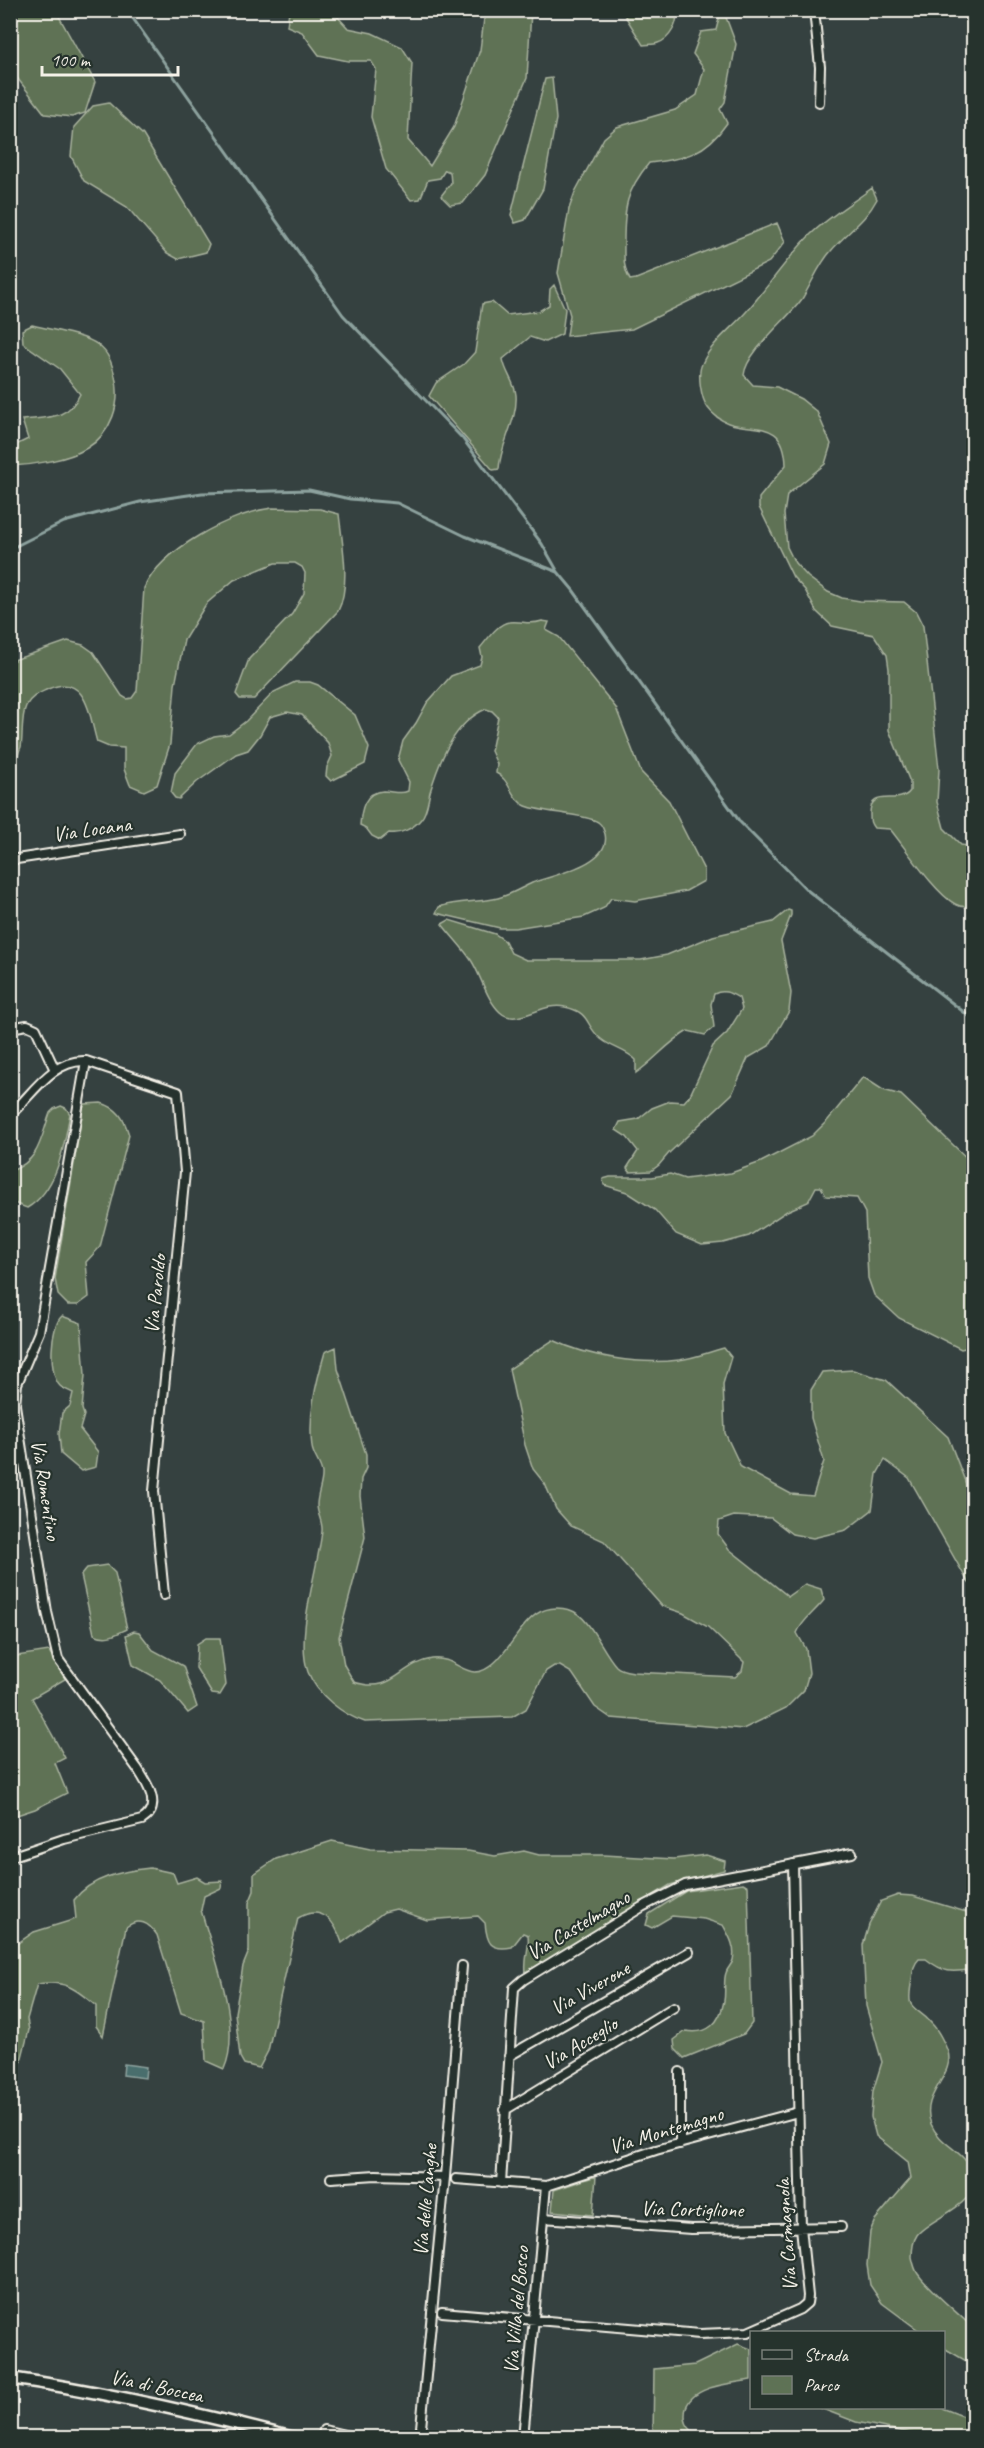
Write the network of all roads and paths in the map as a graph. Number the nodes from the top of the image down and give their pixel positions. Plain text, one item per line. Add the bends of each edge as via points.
1 (814, 10) edge
2 (819, 102) dead end
3 (180, 834) dead end
4 (10, 860) edge
5 (10, 1028) edge
6 (86, 1061) junction
7 (55, 1070) junction
8 (10, 1115) edge
9 (164, 1595) dead end
10 (852, 1853) dead end
11 (10, 1857) edge
12 (793, 1864) junction
13 (689, 1952) dead end
14 (462, 1966) dead end
15 (674, 2007) dead end
16 (509, 2056) junction
17 (680, 2072) dead end
18 (505, 2110) junction
19 (798, 2112) junction
20 (680, 2144) junction
21 (445, 2177) junction
22 (331, 2178) dead end
23 (456, 2179) dead end
24 (501, 2183) junction
25 (546, 2186) junction
26 (543, 2218) junction
27 (801, 2227) junction
28 (841, 2227) dead end
29 (442, 2312) dead end
30 (533, 2320) junction
31 (10, 2378) edge
32 (294, 2438) edge
33 (322, 2438) edge
34 (357, 2438) edge
35 (420, 2438) edge
36 (523, 2438) edge

1 - 2 street via 821,75
3 - 4 street, Via Locana
5 - 7 street via 27,1025 36,1029
6 - 7 street via 68,1063
6 - 9 street, Via Paroldo via 177,1092 184,1182 154,1491
6 - 11 street, Via Romentino via 39,1332 17,1384 15,1405 47,1612 58,1659 143,1777 153,1805 142,1820
7 - 8 street
10 - 12 street, Via Castelmagno
12 - 16 street, Via Castelmagno via 700,1881 672,1891 523,1980 514,1988
12 - 19 street, Via Carmagnola
13 - 16 street, Via Viverone
14 - 21 street, Via delle Langhe
15 - 18 street, Via Acceglio
16 - 18 street, Via Castelmagno
17 - 20 street
18 - 24 street, Via Castelmagno
19 - 20 street, Via Montemagno
19 - 27 street, Via Carmagnola
20 - 25 street, Via Montemagno
21 - 22 street
21 - 35 street, Via delle Langhe
23 - 24 street
24 - 25 street
25 - 26 street, Via Villa del Bosco
26 - 27 street, Via Cortiglione via 692,2229
26 - 30 street, Via Villa del Bosco
27 - 28 street, Via Cortiglione
27 - 30 street, Via Carmagnola via 808,2301 759,2329 700,2334
29 - 30 street, Via Carmagnola
30 - 36 street, Via Villa del Bosco
31 - 32 street, Via di Boccea via 162,2407
33 - 34 street via 324,2430

